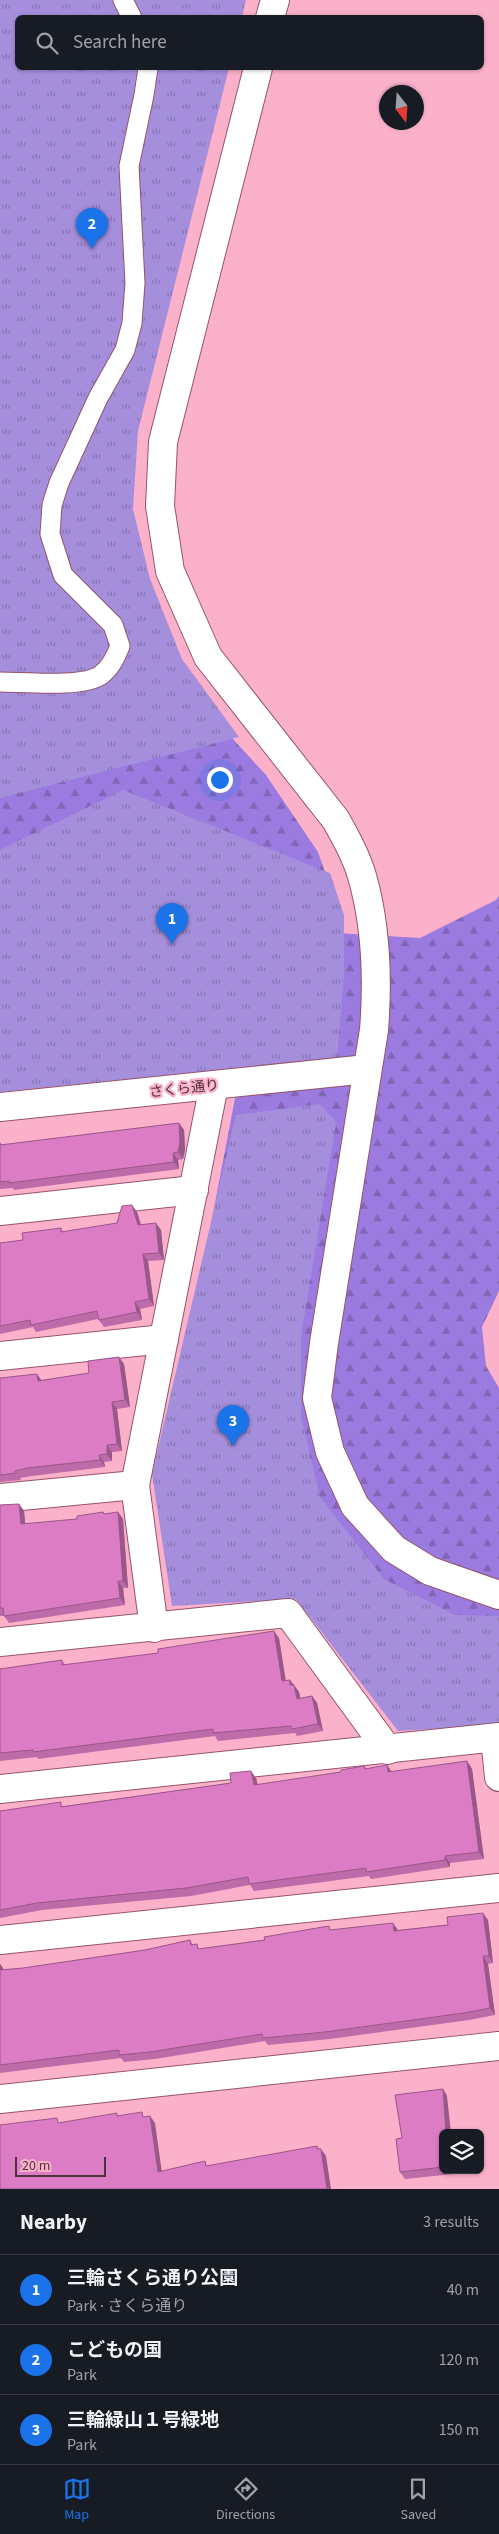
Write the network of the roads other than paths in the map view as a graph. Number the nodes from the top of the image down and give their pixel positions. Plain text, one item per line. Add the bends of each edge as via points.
1 (123, 0) edge
2 (275, 0) edge
3 (130, 15) edge
4 (271, 15) edge
5 (148, 70) edge
6 (257, 70) edge
7 (0, 682) edge
8 (368, 1069) junction
9 (214, 1085) junction
10 (0, 1107) edge
11 (194, 1190) junction
12 (0, 1211) edge
13 (164, 1339) junction
14 (0, 1356) edge
15 (135, 1485) junction
16 (0, 1498) edge
17 (499, 1595) edge
18 (154, 1628) junction
19 (0, 1642) edge
20 (497, 1738) edge
21 (388, 1750) junction
22 (499, 1777) edge
23 (0, 1789) edge
24 (499, 1888) edge
25 (0, 1940) edge
26 (499, 2046) edge
27 (0, 2099) edge

1 - 3 lane
2 - 4 street
5 - 7 lane via 129,166 134,283 132,323 125,350 98,398 59,483 52,504 50,534 63,575 113,625 120,646 113,663 99,676 74,683
6 - 8 street via 163,442 160,506 170,571 208,657 336,820 362,875 372,922 377,994
8 - 9 street, さくら通り
8 - 17 street via 317,1398 330,1452 356,1506 394,1549 430,1571
9 - 10 street, さくら通り
9 - 11 street
11 - 12 street
11 - 13 street
13 - 14 street
13 - 15 street
15 - 16 street
15 - 18 street
18 - 19 street
18 - 21 street via 288,1612
20 - 21 street
20 - 22 street
21 - 23 street
24 - 25 street
26 - 27 street

